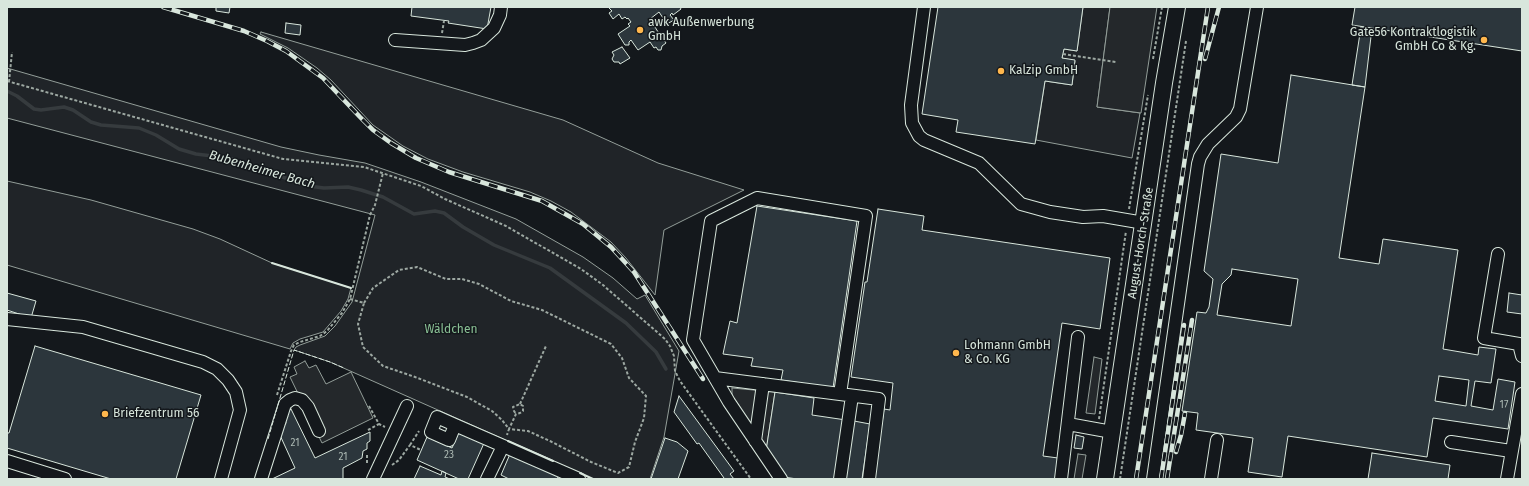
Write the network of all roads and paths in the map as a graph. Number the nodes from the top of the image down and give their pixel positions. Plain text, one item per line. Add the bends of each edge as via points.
1 (501, 7) edge
2 (924, 7) edge
3 (1162, 7) edge
4 (1177, 7) edge
5 (1257, 7) edge
6 (1187, 36) dead end
7 (395, 40) dead end
8 (12, 52) dead end
9 (1063, 54) dead end
10 (1153, 61) dead end
11 (1116, 62) dead end
12 (8, 82) edge
13 (1148, 92) dead end
14 (383, 173) junction
15 (1128, 220) junction
16 (1144, 223) junction
17 (1498, 254) dead end
18 (350, 299) junction
19 (364, 303) junction
20 (342, 313) dead end
21 (7, 319) edge
22 (1078, 337) dead end
23 (546, 346) dead end
24 (1522, 356) edge
25 (715, 378) junction
26 (763, 384) junction
27 (840, 394) junction
28 (1522, 394) edge
29 (852, 396) junction
30 (520, 404) junction
31 (369, 406) dead end
32 (407, 406) dead end
33 (516, 414) junction
34 (379, 424) junction
35 (1068, 424) junction
36 (456, 425) dead end
37 (421, 428) dead end
38 (509, 429) junction
39 (368, 430) dead end
40 (319, 431) dead end
41 (395, 431) junction
42 (1105, 431) junction
43 (755, 440) junction
44 (1216, 440) dead end
45 (1451, 442) dead end
46 (410, 445) junction
47 (503, 446) junction
48 (421, 450) dead end
49 (1511, 451) junction
50 (367, 454) dead end
51 (7, 462) edge
52 (365, 468) dead end
53 (386, 470) dead end
54 (564, 476) edge
55 (65, 479) edge
56 (221, 479) edge
57 (261, 479) edge
58 (372, 479) edge
59 (487, 479) edge
60 (579, 479) edge
61 (751, 479) edge
62 (781, 479) edge
63 (840, 479) edge
64 (869, 479) edge
65 (1061, 479) edge
66 (1105, 479) edge
67 (1120, 479) edge
68 (1153, 479) edge
69 (1211, 479) edge
70 (1507, 479) edge

1 - 7 lane via 494,28 481,40 473,43 465,45
2 - 15 lane via 911,105 912,123 919,136 979,163 1021,204 1083,217 1103,216
3 - 10 path
4 - 16 main road, August-Horch-Straße
5 - 68 lane via 1240,109 1236,117 1208,144 1198,164
6 - 67 path
8 - 12 path
9 - 11 path
12 - 14 path via 283,159 364,167
13 - 15 path
14 - 18 path
14 - 61 path via 421,186 506,226 581,268 603,285 670,346 675,371 680,381
15 - 16 lane
15 - 42 path
16 - 42 main road, August-Horch-Straße
17 - 24 lane via 1484,338 1519,344
18 - 19 path
18 - 20 path
19 - 38 path via 358,324 363,347 383,366 467,397 492,411
19 - 38 path via 373,288 399,270 417,267 446,279 468,280 511,301 542,310 611,344 622,358 629,378 646,396 644,418 629,467 618,473 528,431
21 - 56 lane via 83,327 203,362 217,369 236,392 240,410
22 - 35 lane
23 - 30 path
25 - 26 lane
25 - 27 lane via 693,340 711,221 757,198 866,216
25 - 43 lane
26 - 27 lane
26 - 43 lane
27 - 29 lane
28 - 49 lane
29 - 63 lane
29 - 64 lane via 879,399
30 - 33 path via 513,407
30 - 33 path via 523,411
31 - 34 path
32 - 41 lane
33 - 38 path
34 - 39 path
34 - 41 path
35 - 42 lane
35 - 65 lane
36 - 47 lane
37 - 46 path
38 - 47 path
40 - 57 lane via 302,400 295,398 285,404
41 - 58 lane
42 - 66 main road, August-Horch-Straße
43 - 62 lane
44 - 69 lane
45 - 49 lane
46 - 48 path
46 - 53 path via 399,460
47 - 54 lane
47 - 59 lane
49 - 70 lane
50 - 52 path
51 - 55 lane
54 - 60 lane

